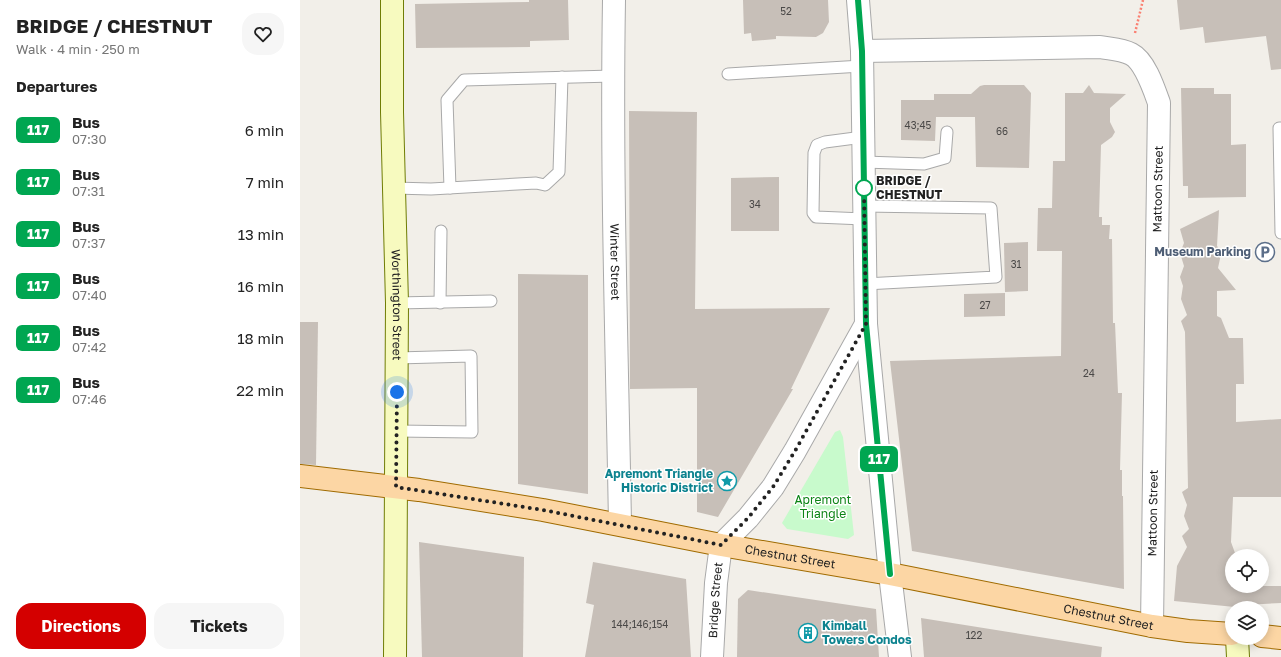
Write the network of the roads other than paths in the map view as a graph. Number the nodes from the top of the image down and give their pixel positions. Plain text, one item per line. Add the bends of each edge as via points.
1 (392, 0) edge
2 (614, 0) edge
3 (858, 0) edge
4 (862, 58) junction
5 (728, 74) dead end
6 (613, 76) junction
7 (562, 78) junction
8 (1281, 128) edge
9 (947, 132) dead end
10 (863, 137) junction
11 (864, 162) junction
12 (394, 188) junction
13 (450, 188) junction
14 (864, 212) junction
15 (441, 231) dead end
16 (1281, 233) edge
17 (865, 284) junction
18 (491, 301) dead end
19 (398, 303) junction
20 (440, 303) junction
21 (866, 324) junction
22 (397, 358) junction
23 (397, 431) junction
24 (300, 476) edge
25 (396, 487) junction
26 (620, 524) junction
27 (721, 545) junction
28 (890, 574) junction
29 (1152, 626) junction
30 (1225, 634) edge
31 (1269, 637) edge
32 (1281, 638) edge
33 (1237, 645) edge
34 (395, 657) edge
35 (712, 657) edge
36 (900, 657) edge
37 (1238, 657) edge

1 - 12 main road, Worthington Street
2 - 6 street, Winter Street
3 - 4 street
4 - 5 lane
4 - 10 street
4 - 29 street, Mattoon Street via 1100,47 1130,54 1140,62 1152,85 1159,103
6 - 7 lane
6 - 26 street, Winter Street
7 - 13 lane via 559,172 545,185 536,183
7 - 13 lane via 464,80 447,100
8 - 16 lane
9 - 11 lane via 945,158 924,164
10 - 11 street
10 - 14 lane via 817,145 814,153 813,213 816,217
11 - 14 street
12 - 13 lane
12 - 19 main road, Worthington Street
14 - 17 street
14 - 17 lane via 991,208 996,277
15 - 20 lane
17 - 21 street
18 - 20 lane
19 - 20 lane
19 - 22 main road, Worthington Street
21 - 27 street, Bridge Street via 773,487
21 - 28 street
22 - 23 main road, Worthington Street
22 - 23 lane via 471,356 472,432
23 - 25 main road, Worthington Street
24 - 25 main road, Chestnut Street
25 - 26 main road, Chestnut Street
25 - 34 main road, Worthington Street
26 - 27 main road, Chestnut Street
27 - 28 main road, Chestnut Street
27 - 35 street, Bridge Street
28 - 29 main road, Chestnut Street
28 - 36 street
29 - 30 main road, Chestnut Street
31 - 32 main road
33 - 37 main road

